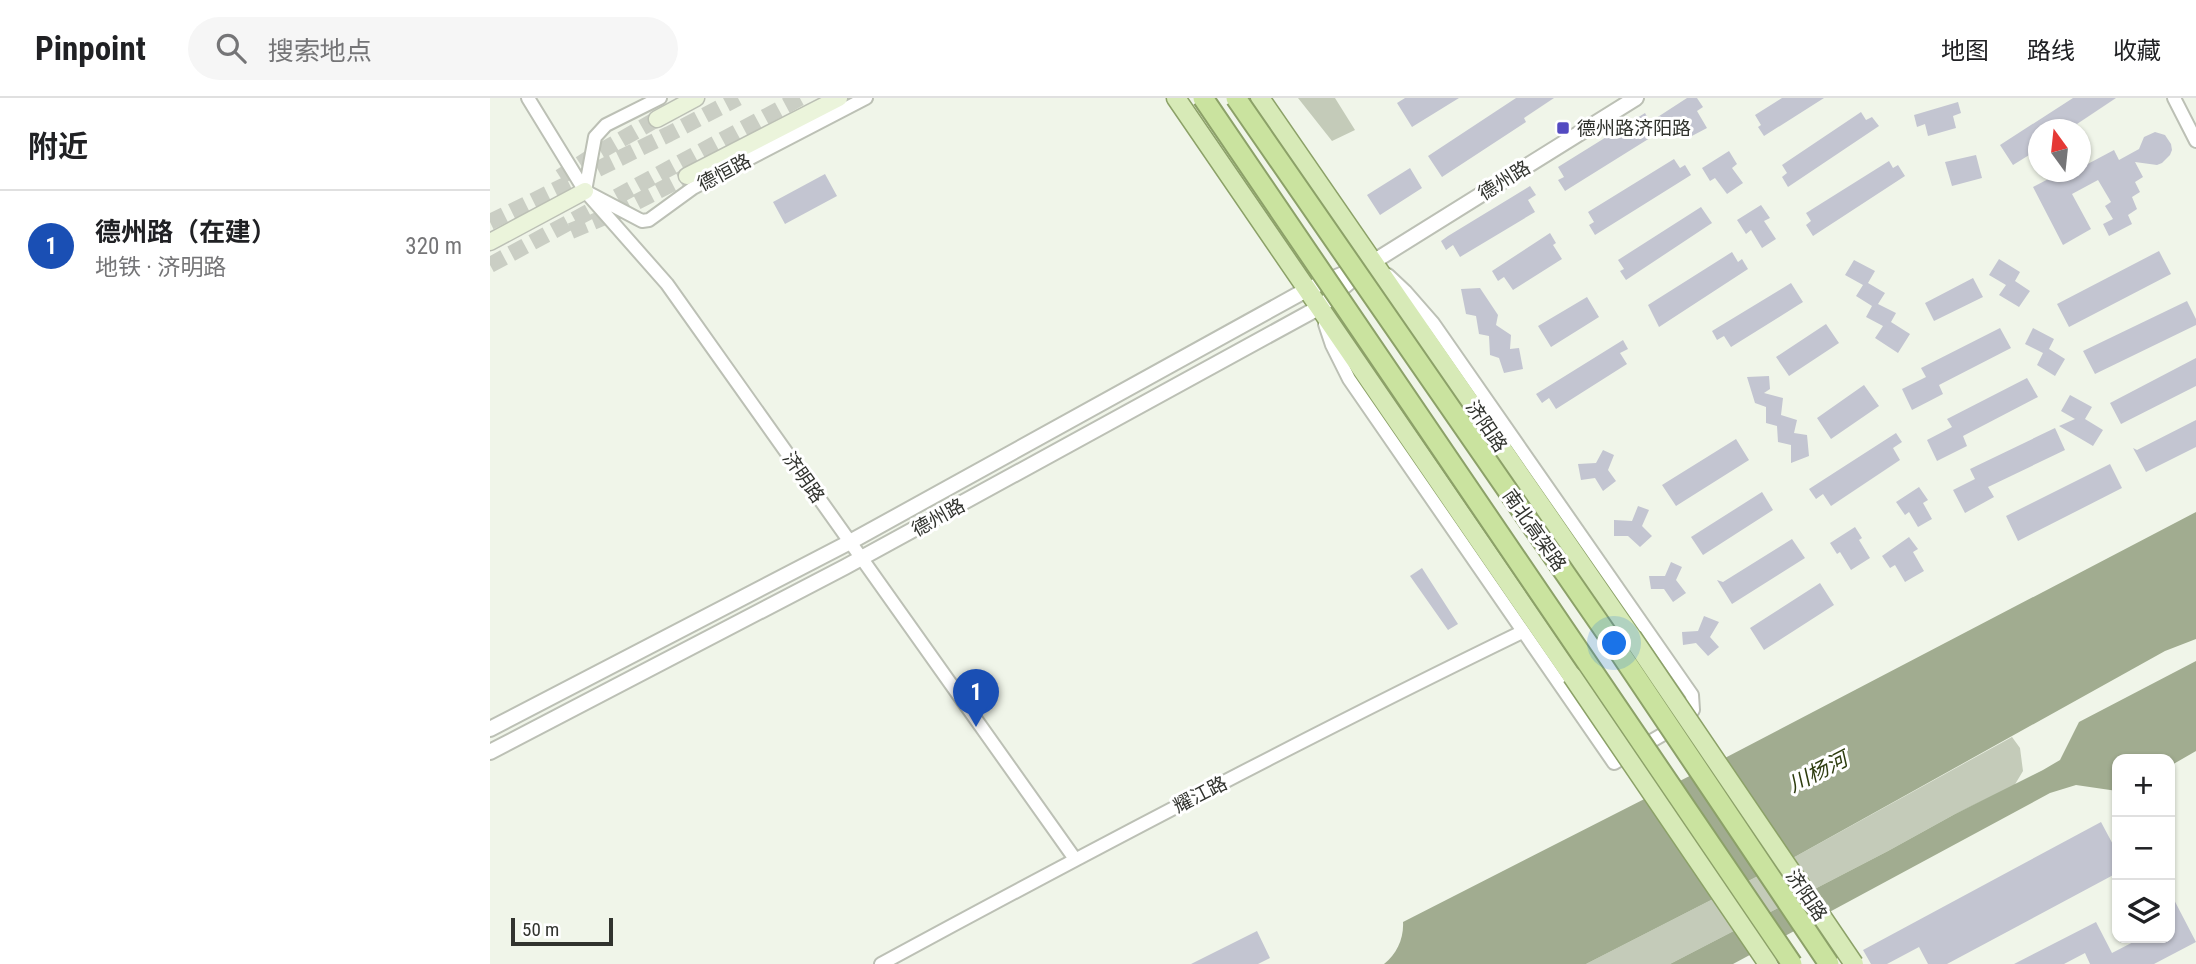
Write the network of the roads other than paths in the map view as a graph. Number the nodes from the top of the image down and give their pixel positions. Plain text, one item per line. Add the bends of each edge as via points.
1 (528, 98) edge
2 (660, 98) edge
3 (695, 98) edge
4 (839, 98) edge
5 (866, 98) edge
6 (1175, 98) edge
7 (1203, 98) edge
8 (1236, 98) edge
9 (1260, 98) edge
10 (1636, 98) edge
11 (2174, 98) edge
12 (657, 119) tunnel mouth
13 (2196, 141) edge
14 (687, 176) tunnel mouth
15 (585, 191) junction
16 (490, 242) edge
17 (1373, 262) junction
18 (1308, 289) junction
19 (1320, 307) junction
20 (850, 542) junction
21 (862, 558) junction
22 (1522, 632) junction
23 (490, 729) edge
24 (490, 752) edge
25 (1075, 859) junction
26 (881, 964) edge
27 (1768, 964) edge
28 (1792, 964) edge
29 (1829, 964) edge
30 (1854, 964) edge

1 - 15 street, 济明路
2 - 15 street via 606,125 595,137
3 - 12 main road
4 - 14 main road
5 - 15 street, 德恒路 via 693,188 649,220 642,221
6 - 18 main road
7 - 28 highway, 南北高架路, bridge
8 - 29 highway, 南北高架路, bridge
9 - 17 main road, 济阳路
10 - 17 street, 德州路
11 - 13 street
15 - 16 main road
15 - 20 street, 济明路 via 667,284
17 - 18 street, 德州路
17 - 19 street, 德州路
17 - 22 street via 1433,323 1692,695 1693,710 1684,722 1614,763
17 - 30 main road, 济阳路, bridge
18 - 19 main road
18 - 20 street, 德州路
19 - 21 street, 德州路
19 - 22 street via 1349,380
19 - 27 main road, bridge
20 - 21 street, 济明路
20 - 23 street, 德州路
21 - 24 street, 德州路
21 - 25 street, 济明路
22 - 25 street, 耀江路
25 - 26 street, 耀江路

